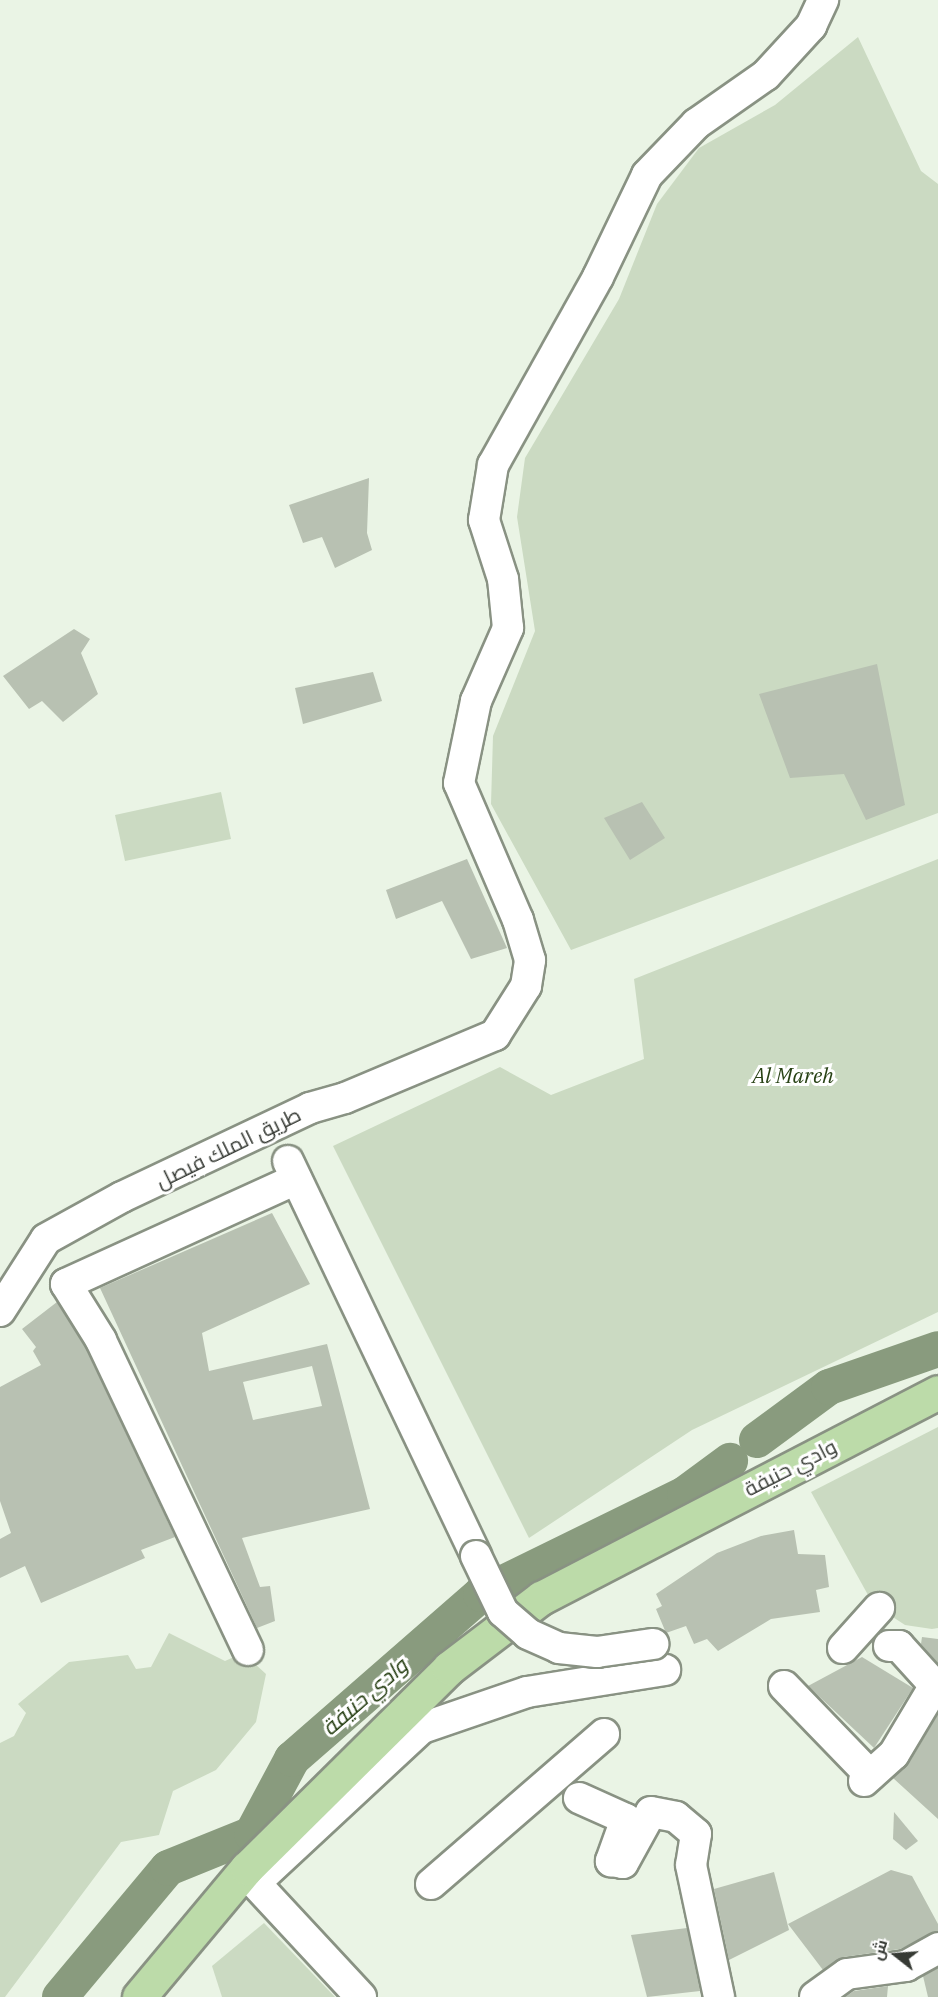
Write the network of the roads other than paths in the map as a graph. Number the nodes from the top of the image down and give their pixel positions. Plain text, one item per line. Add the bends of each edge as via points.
1 (823, 0) edge
2 (0, 1311) edge
3 (938, 1392) edge
4 (879, 1608) dead end
5 (898, 1639) dead end
6 (843, 1648) dead end
7 (248, 1650) dead end
8 (784, 1686) dead end
9 (936, 1688) edge
10 (604, 1734) dead end
11 (579, 1798) dead end
12 (431, 1884) dead end
13 (938, 1948) edge
14 (139, 1997) edge
15 (361, 1997) edge
16 (719, 1997) edge
17 (815, 1997) edge

1 - 2 street, طريق الملك فيصل via 811,26 766,75 696,124 647,175 598,277 494,465 484,520 503,579 508,628 476,700 459,783 518,920 530,960 526,986 495,1035 345,1098 310,1107 122,1197 46,1239
3 - 14 main road, وادي حنيفة via 541,1598 449,1668 255,1860
4 - 6 street
5 - 9 street
7 - 15 street, bridge via 101,1340 66,1284 292,1170 503,1612 528,1634 559,1648 597,1652 666,1669 527,1692 422,1728 255,1883
8 - 9 street via 867,1778 894,1754
10 - 12 street
11 - 16 street via 626,1819 611,1861 623,1863 651,1812 676,1817 696,1834 691,1865
13 - 17 street via 906,1966 847,1974

